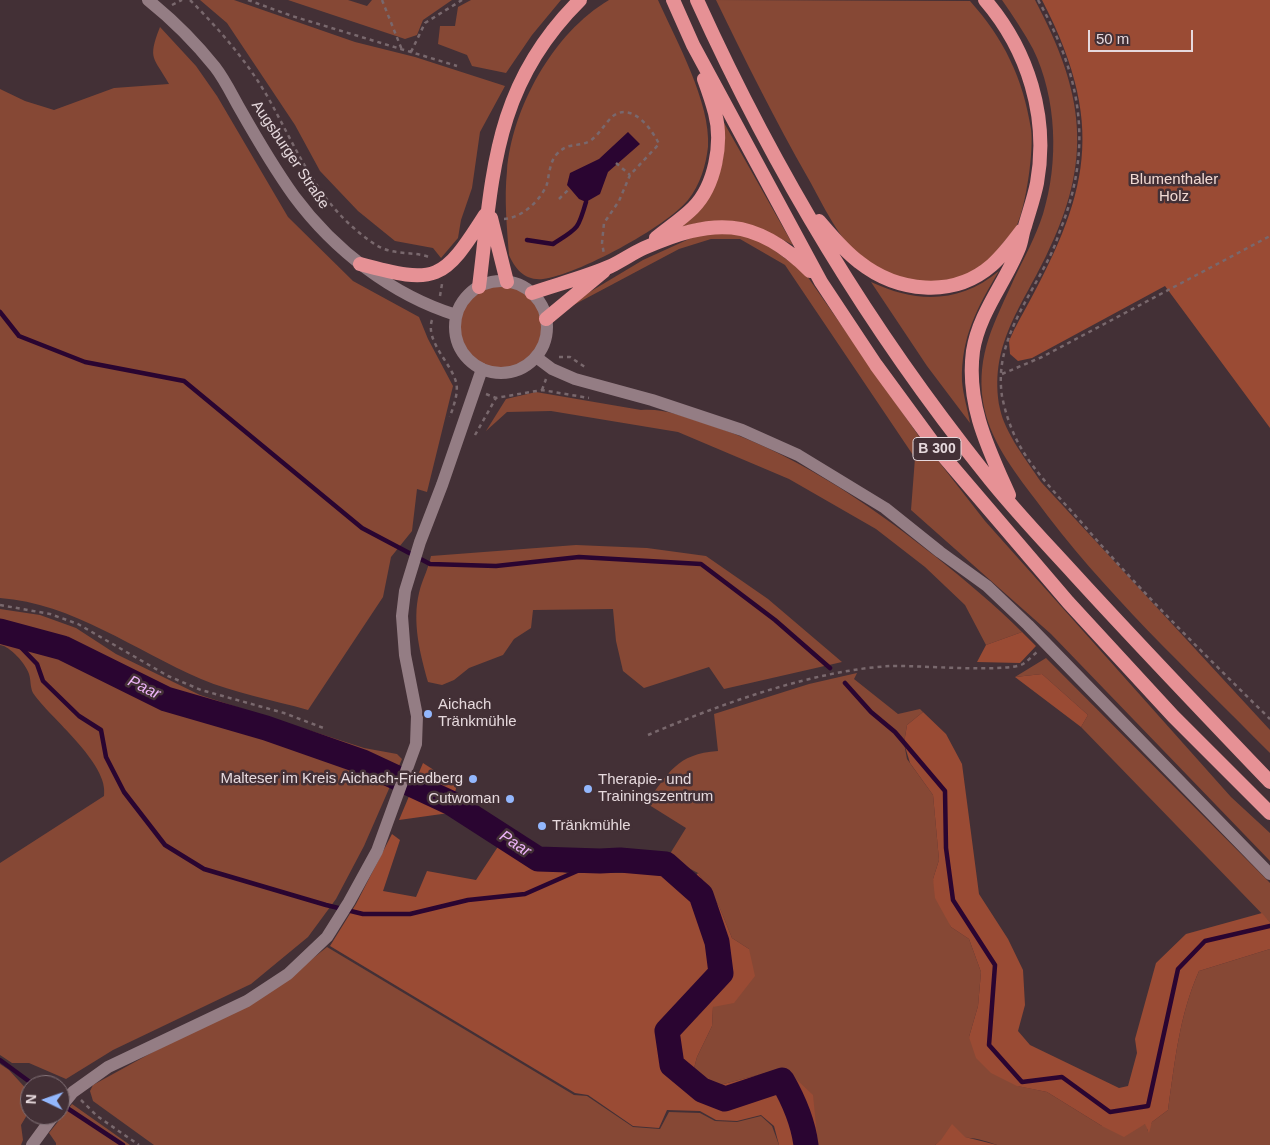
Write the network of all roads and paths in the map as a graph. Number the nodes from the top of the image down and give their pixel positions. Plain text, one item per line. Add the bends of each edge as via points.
1 (148, 0) edge
2 (190, 0) edge
3 (248, 0) edge
4 (382, 0) edge
5 (462, 0) edge
6 (580, 0) edge
7 (673, 0) edge
8 (697, 0) edge
9 (985, 0) edge
10 (1038, 0) edge
11 (693, 45) junction
12 (402, 50) junction
13 (411, 52) junction
14 (457, 66) dead end
15 (616, 163) dead end
16 (630, 175) junction
17 (570, 188) dead end
18 (559, 199) dead end
19 (799, 201) junction
20 (489, 210) junction
21 (1024, 228) junction
22 (1270, 236) edge
23 (643, 248) junction
24 (360, 264) junction
25 (610, 266) junction
26 (438, 272) junction
27 (507, 282) junction
28 (821, 282) junction
29 (479, 287) junction
30 (532, 293) junction
31 (436, 308) junction
32 (456, 315) junction
33 (546, 320) junction
34 (536, 357) junction
35 (482, 369) junction
36 (1002, 374) junction
37 (456, 383) dead end
38 (542, 390) dead end
39 (496, 398) dead end
40 (1017, 512) junction
41 (0, 605) edge
42 (1046, 644) junction
43 (1270, 719) edge
44 (326, 729) dead end
45 (648, 735) dead end
46 (1270, 782) edge
47 (1270, 813) edge
48 (1270, 874) edge
49 (73, 1092) junction
50 (70, 1096) edge
51 (46, 1125) edge
52 (32, 1145) edge
53 (139, 1145) edge

1 - 24 street, Augsburger Straße via 184,31 216,68 262,148 295,196 325,234
2 - 26 path via 246,63 311,179 345,220 374,244 391,252 431,258
3 - 12 path
4 - 12 path
5 - 13 path via 425,24
6 - 20 highway via 539,50 509,109 493,167
7 - 11 highway, B 300
8 - 19 highway, B 300 via 740,92
9 - 21 highway via 1003,23 1020,54 1037,111 1040,140 1037,181
10 - 36 path via 1056,32 1071,75 1080,117 1080,160 1071,200 1050,256 1006,340
11 - 23 highway via 715,114 717,147 714,166 707,187 693,208
11 - 28 highway, B 300
12 - 13 path
13 - 14 path
15 - 16 path
16 - 20 path via 659,144 637,116 626,112 615,115 589,141 566,146 554,157 546,187 528,209 510,218 499,219
16 - 25 path via 619,201 604,223 602,243
17 - 18 path
19 - 21 highway via 856,261 885,279 911,287 940,288 966,282 992,265
19 - 40 highway, B 300 via 896,352 983,472
20 - 26 highway via 454,262
20 - 27 highway
20 - 29 highway
21 - 40 highway via 1017,254 985,314 973,350 971,378 979,426
22 - 36 path via 1042,357
23 - 25 highway
23 - 28 highway via 702,227 746,230 793,254
24 - 26 highway via 400,275
24 - 31 street, Augsburger Straße
25 - 30 highway
25 - 33 highway
26 - 31 path via 442,283
27 - 29 street
27 - 30 street
28 - 47 highway, B 300 via 887,381 939,452 989,512 1173,716
29 - 32 street via 470,293
30 - 33 street via 541,304
31 - 32 street, Augsburger Straße
31 - 37 path via 430,326 433,338
32 - 35 street via 459,346 468,360
33 - 34 street via 543,345
34 - 35 street via 515,371
34 - 42 street via 575,379 742,430 798,455 886,508 987,586
35 - 49 street via 405,591 402,616 405,655 418,728 416,744 377,850 349,902 327,937 288,974 247,1001 108,1067
36 - 43 path via 1002,395 1020,447 1045,480 1119,565
38 - 39 path
40 - 46 highway, B 300
41 - 44 path via 50,614 78,624 168,676 201,690 284,712
42 - 45 path via 1022,665 855,669 710,709
42 - 48 street
49 - 50 street
49 - 53 path via 97,1116
51 - 52 street

